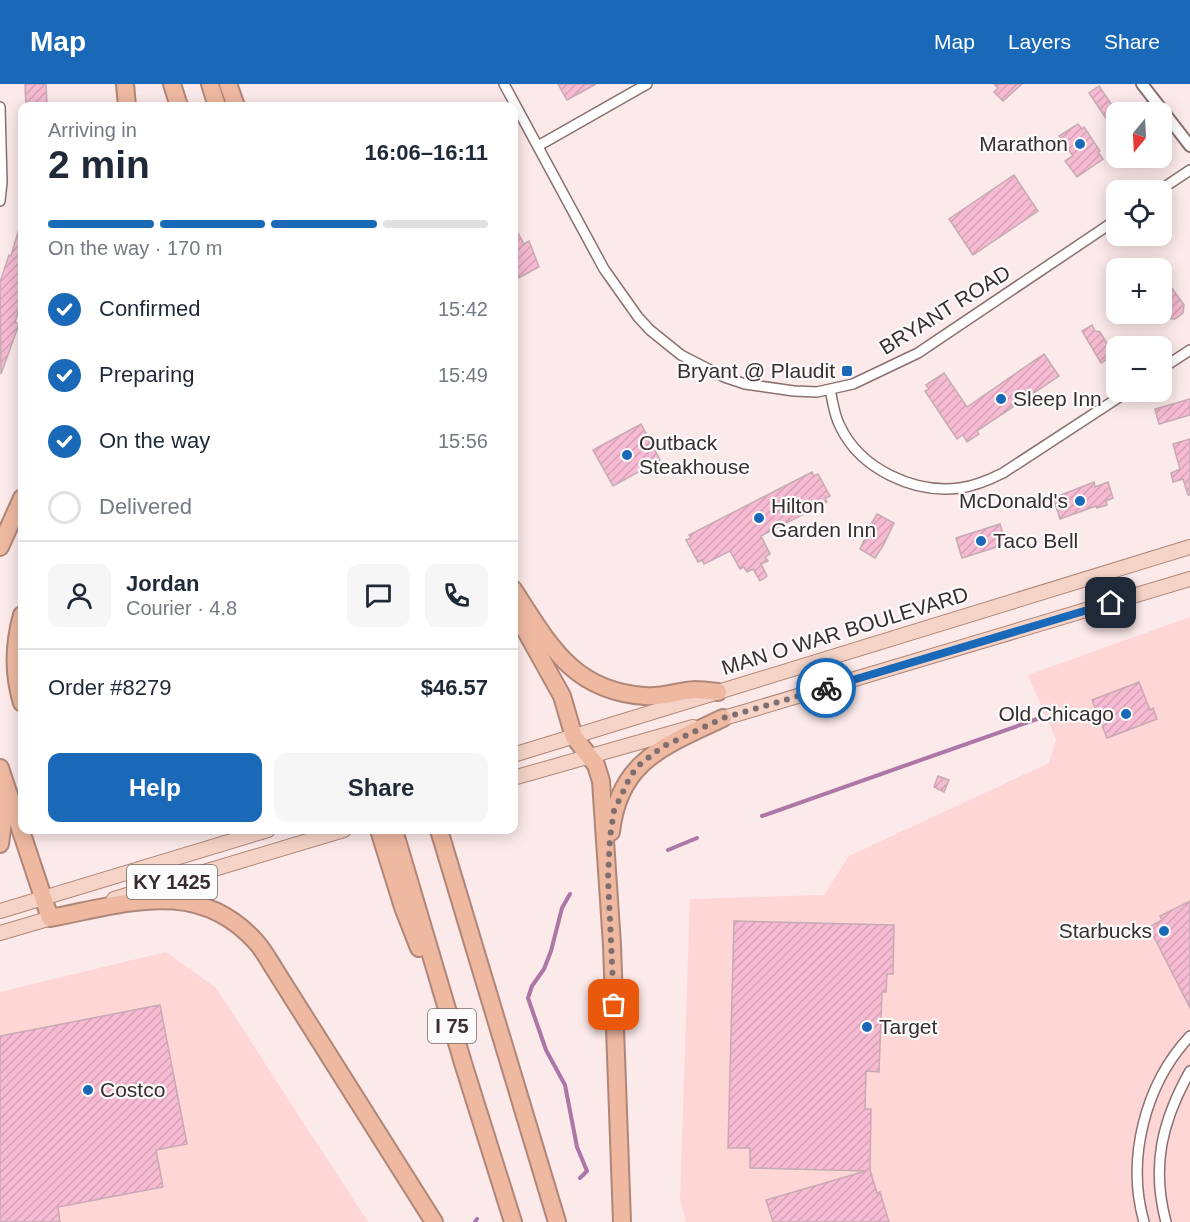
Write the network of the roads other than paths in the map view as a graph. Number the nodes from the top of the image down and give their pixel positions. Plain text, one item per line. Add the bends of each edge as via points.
1 (124, 84) edge
2 (172, 84) edge
3 (210, 84) edge
4 (228, 84) edge
5 (504, 84) edge
6 (647, 84) edge
7 (1142, 84) edge
8 (126, 102) edge
9 (178, 102) edge
10 (216, 102) edge
11 (235, 102) edge
12 (514, 102) edge
13 (0, 107) edge
14 (518, 110) edge
15 (1, 142) edge
16 (538, 146) junction
17 (1190, 146) edge
18 (1190, 170) edge
19 (1172, 182) edge
20 (0, 201) edge
21 (1106, 227) edge
22 (1190, 350) edge
23 (1172, 362) edge
24 (830, 390) junction
25 (1112, 402) edge
26 (18, 507) edge
27 (0, 547) edge
28 (1190, 547) edge
29 (1186, 581) edge
30 (518, 596) edge
31 (518, 617) edge
32 (18, 629) edge
33 (18, 685) edge
34 (718, 692) junction
35 (723, 718) junction
36 (574, 737) junction
37 (518, 754) edge
38 (589, 756) junction
39 (0, 768) edge
40 (518, 777) edge
41 (0, 792) edge
42 (18, 824) edge
43 (21, 834) edge
44 (255, 834) edge
45 (331, 834) edge
46 (380, 834) edge
47 (395, 834) edge
48 (440, 834) edge
49 (0, 844) edge
50 (608, 878) junction
51 (42, 898) junction
52 (0, 911) edge
53 (50, 918) junction
54 (0, 933) edge
55 (1190, 1036) edge
56 (463, 1064) junction
57 (1190, 1071) edge
58 (434, 1222) edge
59 (513, 1222) edge
60 (556, 1222) edge
61 (622, 1222) edge
62 (1144, 1222) edge
63 (1166, 1222) edge

1 - 8 highway
2 - 9 highway
3 - 10 highway
4 - 11 highway
5 - 12 street, BRYANT ROAD
6 - 16 street
7 - 17 street
13 - 15 street
14 - 16 street, BRYANT ROAD
15 - 20 street
16 - 24 street, BRYANT ROAD via 610,278 657,336 694,363 724,378 794,392
18 - 19 street
21 - 24 street, BRYANT ROAD via 918,352 854,384
22 - 23 street
24 - 25 street via 840,426 869,461 898,479 939,489 982,483 1003,473
26 - 27 highway
28 - 34 main road, MAN O WAR BOULEVARD
29 - 35 main road
30 - 34 highway via 561,659 607,689 646,696 696,690
31 - 36 highway via 562,696
32 - 33 highway
34 - 36 main road, MAN O WAR BOULEVARD
35 - 38 main road
35 - 50 highway via 662,747 630,777 614,811
36 - 37 main road, MAN O WAR BOULEVARD
36 - 38 highway
38 - 40 main road
38 - 50 highway via 601,782
39 - 42 highway
41 - 49 highway
43 - 51 highway
44 - 51 main road, KY 1425
45 - 53 main road, KY 1425
46 - 56 highway via 403,907
47 - 56 highway, I 75
48 - 60 highway, I 75
50 - 61 highway
51 - 52 main road, KY 1425
51 - 53 highway
53 - 54 main road, KY 1425
53 - 58 highway via 162,898 207,908 237,925 258,944 270,962
55 - 62 street via 1173,1056 1143,1127 1138,1177
56 - 59 highway, I 75
57 - 63 street via 1172,1105 1160,1151

